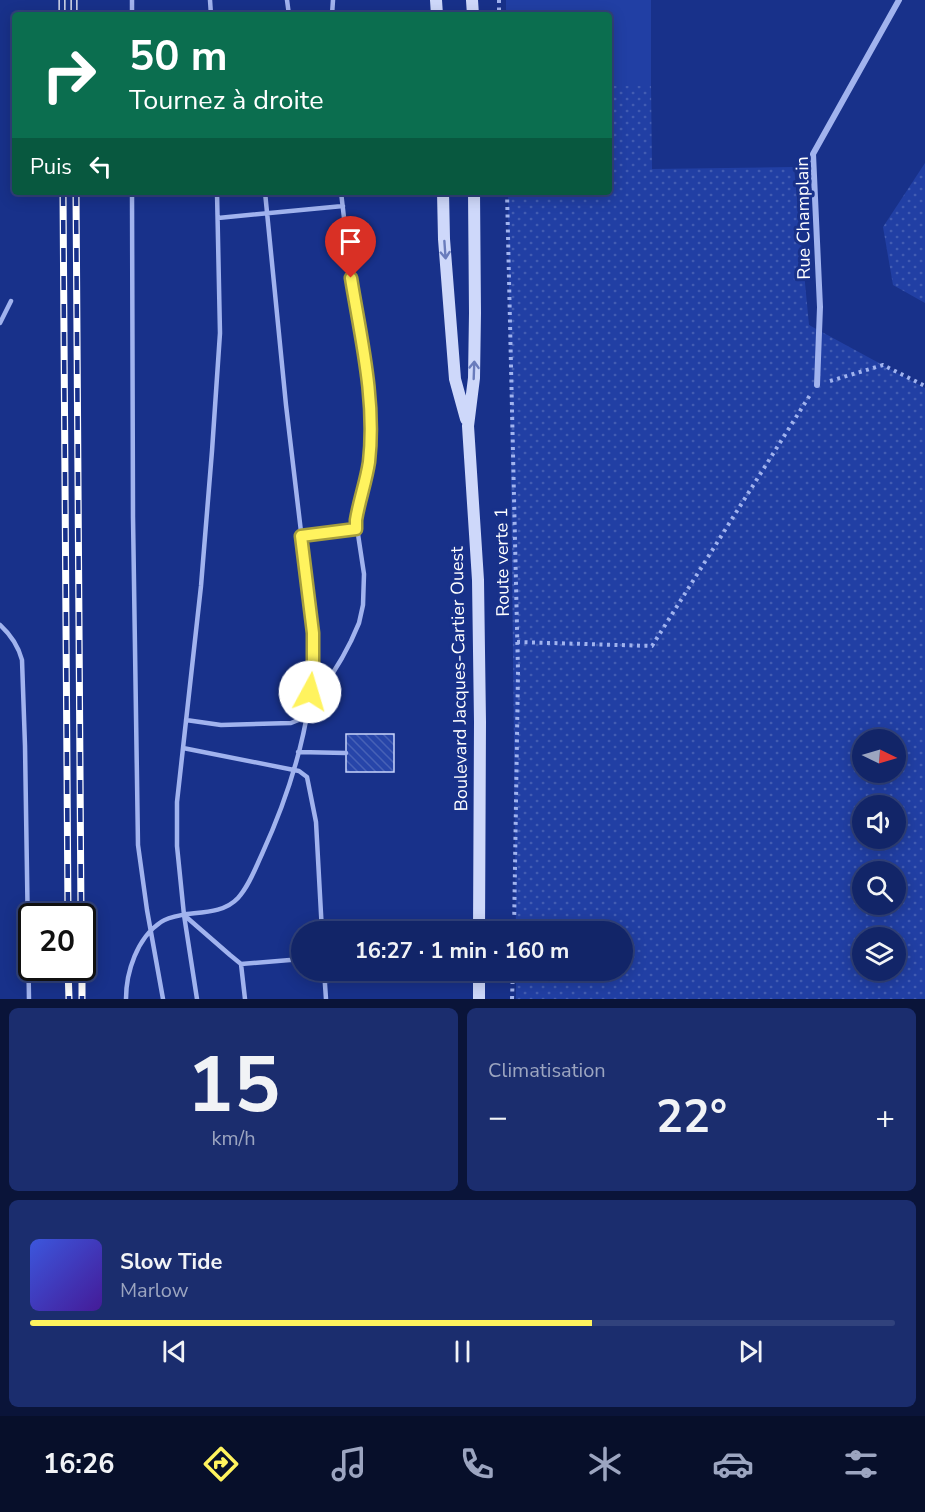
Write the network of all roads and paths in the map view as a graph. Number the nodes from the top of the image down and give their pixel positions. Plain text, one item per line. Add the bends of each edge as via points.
1 (899, 0) edge
2 (132, 195) edge
3 (217, 195) edge
4 (265, 195) edge
5 (341, 195) edge
6 (443, 195) edge
7 (474, 195) edge
8 (507, 195) edge
9 (343, 206) junction
10 (267, 214) junction
11 (218, 219) junction
12 (11, 301) dead end
13 (0, 323) edge
14 (817, 385) junction
15 (925, 386) edge
16 (468, 426) junction
17 (356, 529) junction
18 (301, 536) junction
19 (0, 625) edge
20 (518, 642) junction
21 (306, 717) junction
22 (186, 720) junction
23 (183, 748) junction
24 (298, 752) junction
25 (346, 753) dead end
26 (293, 770) junction
27 (184, 915) junction
28 (321, 921) edge
29 (479, 921) edge
30 (514, 921) edge
31 (150, 931) junction
32 (291, 960) edge
33 (241, 964) junction
34 (325, 981) edge
35 (479, 981) edge
36 (513, 981) edge
37 (29, 999) edge
38 (126, 999) edge
39 (163, 999) edge
40 (197, 999) edge
41 (245, 999) edge
42 (326, 999) edge
43 (479, 999) edge
44 (512, 999) edge

1 - 14 street, Rue Champlain via 813,153 820,307
2 - 31 lane via 137,817
3 - 11 lane
4 - 10 lane
5 - 9 lane
6 -> 16 main road, Boulevard Jacques-Cartier Ouest via 455,380
16 -> 7 main road, Boulevard Jacques-Cartier Ouest via 475,346
8 - 20 path, Route verte 1
9 - 10 lane
9 - 17 lane via 370,397 369,464
10 - 11 lane
10 - 18 lane
11 - 22 lane via 220,333 201,586
12 - 13 lane
14 - 15 path via 883,365
14 - 20 path via 652,646
16 - 29 main road, Boulevard Jacques-Cartier Ouest via 478,592
17 - 18 lane
17 - 21 lane via 364,574 361,614 351,641
18 - 21 lane via 314,650
19 - 37 lane via 14,640 22,660
20 - 30 path, Route verte 1
21 - 22 lane via 291,723 221,725
21 - 24 lane
22 - 23 lane
23 - 26 lane
23 - 27 lane via 177,846
24 - 25 lane
24 - 26 lane
26 - 27 lane via 271,834 244,891 228,907
26 - 28 lane via 307,777 316,822
27 - 31 lane via 166,920
27 - 33 lane
27 - 40 lane
31 - 38 lane via 133,961
31 - 39 lane
32 - 33 lane
33 - 41 lane
34 - 42 lane
35 - 43 main road
36 - 44 path

